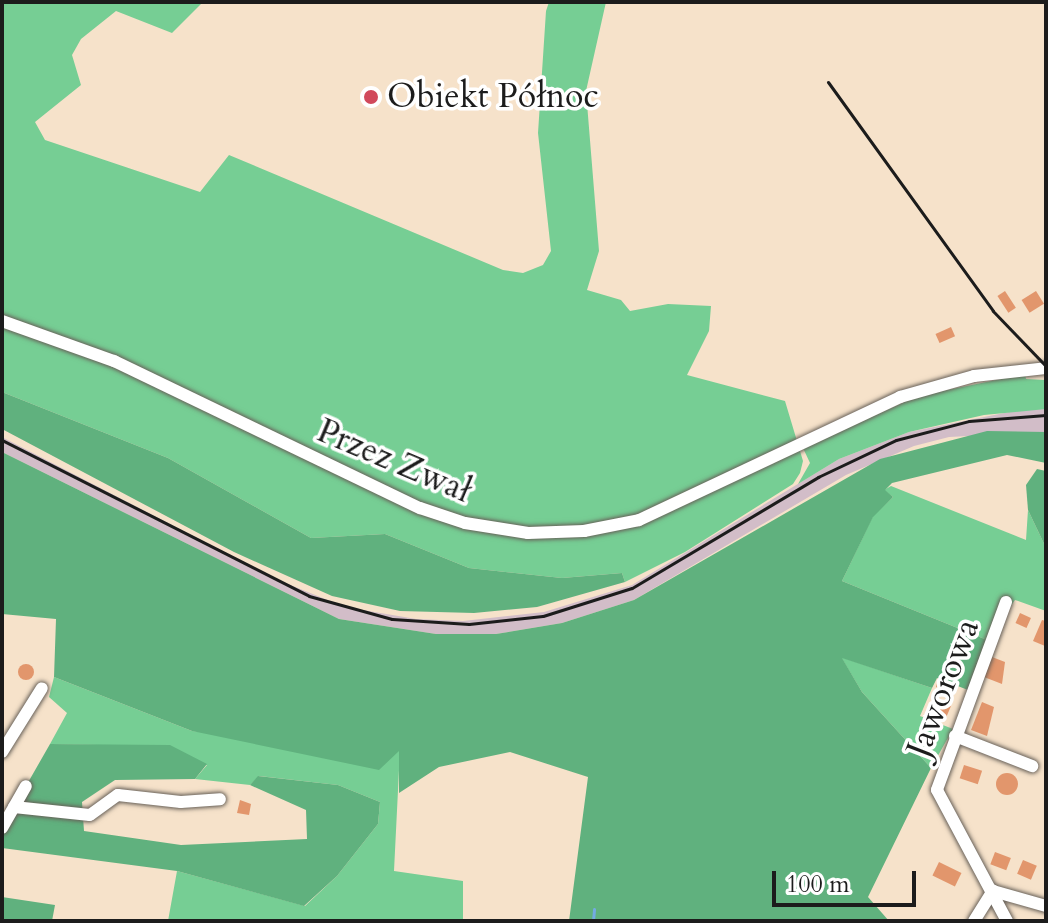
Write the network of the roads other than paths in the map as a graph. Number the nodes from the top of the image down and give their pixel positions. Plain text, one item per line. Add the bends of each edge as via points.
1 (2, 321) edge
2 (1046, 368) edge
3 (1006, 602) dead end
4 (42, 688) dead end
5 (955, 736) junction
6 (2, 752) edge
7 (1032, 766) dead end
8 (26, 786) dead end
9 (220, 799) dead end
10 (14, 807) junction
11 (2, 828) edge
12 (993, 891) junction
13 (1046, 906) edge
14 (974, 921) edge
15 (1007, 921) edge

1 - 2 street, Przez Zwał via 128,368 420,508 465,523 528,533 584,531 639,520 900,397 974,376
3 - 5 street, Jaworowa
4 - 6 street
5 - 7 street
5 - 12 street, Jaworowa via 938,796
8 - 10 street
9 - 10 street via 181,802 118,795 90,815
10 - 11 street
12 - 13 street
12 - 14 street
12 - 15 street, Jaworowa

